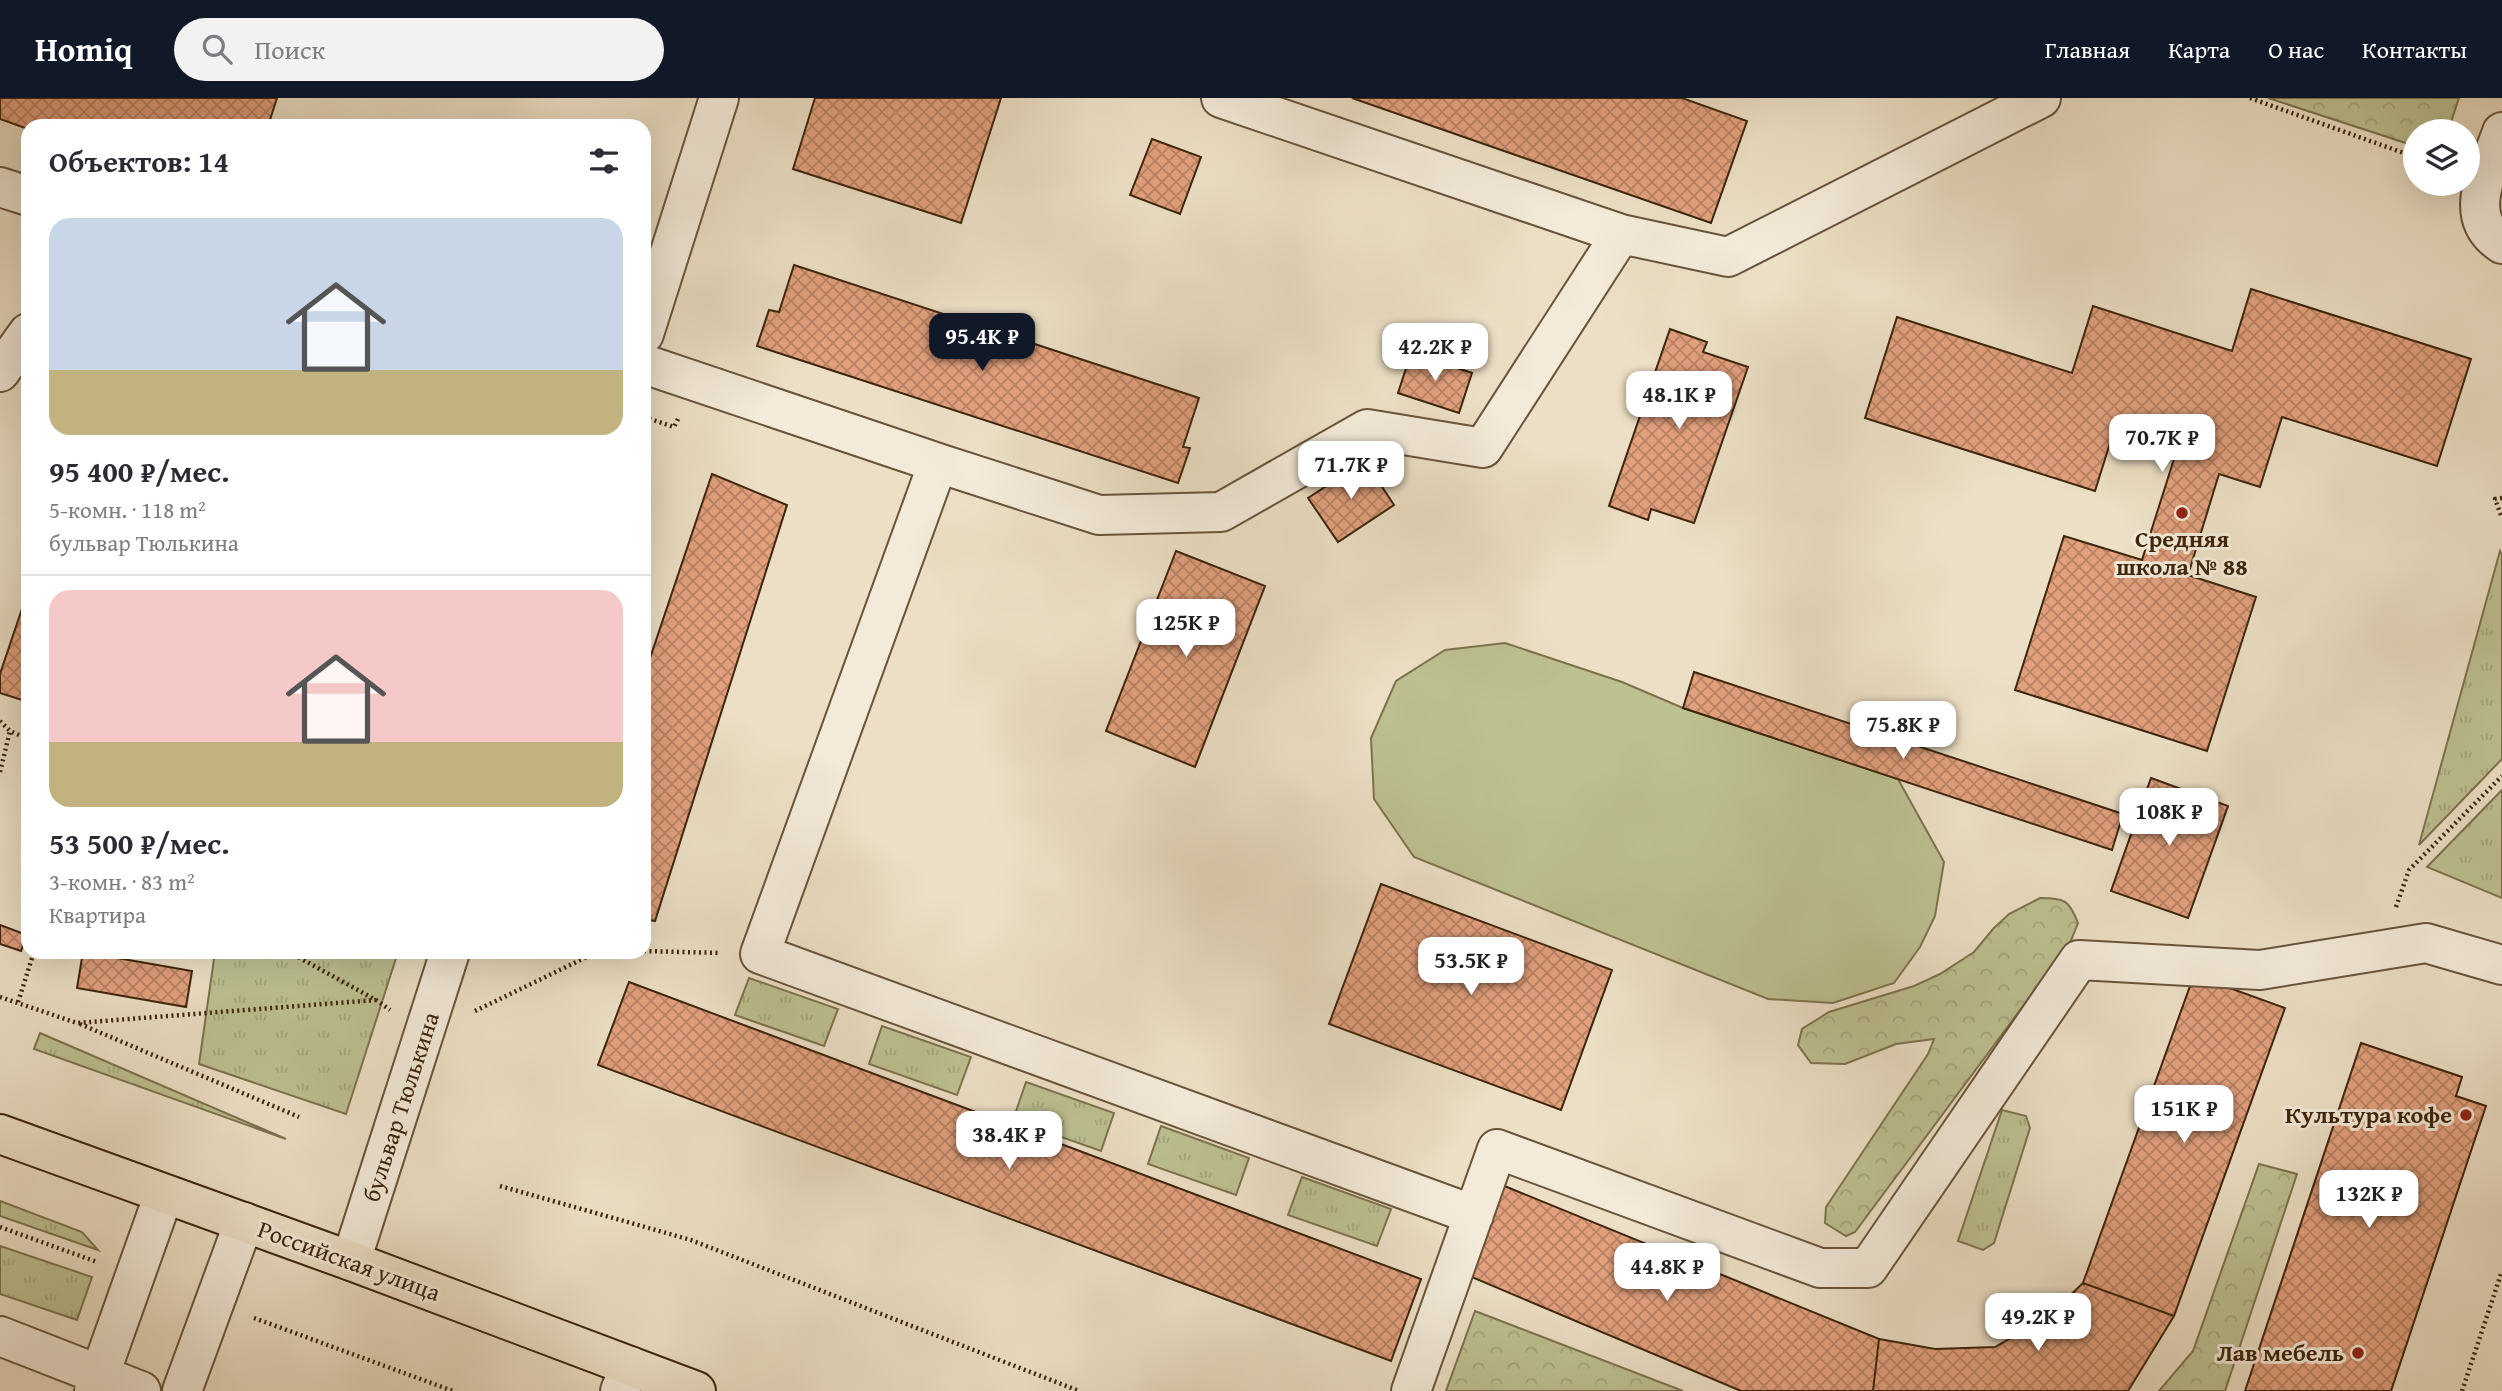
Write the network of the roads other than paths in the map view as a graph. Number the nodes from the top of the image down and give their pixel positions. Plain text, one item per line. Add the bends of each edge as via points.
1 (719, 98) edge
2 (1221, 98) edge
3 (2041, 98) edge
4 (2502, 132) edge
5 (0, 187) edge
6 (21, 194) edge
7 (1621, 234) junction
8 (2502, 244) edge
9 (651, 312) edge
10 (21, 343) edge
11 (651, 366) edge
12 (0, 372) edge
13 (938, 463) junction
14 (448, 959) edge
15 (2502, 965) edge
16 (0, 1134) edge
17 (164, 1194) junction
18 (1474, 1215) junction
19 (244, 1222) junction
20 (351, 1261) junction
21 (0, 1336) edge
22 (625, 1379) edge
23 (97, 1383) edge
24 (141, 1391) edge
25 (182, 1391) edge
26 (696, 1391) edge
27 (1411, 1391) edge

1 - 9 street
2 - 7 street
3 - 7 street via 1728,257
4 - 8 street via 2480,197 2479,215
5 - 6 street
7 - 13 street via 1483,448 1367,429 1221,512 1099,515
10 - 12 street
11 - 13 street
13 - 18 street via 760,954
14 - 20 street, бульвар Тюлькина
15 - 18 street via 2426,943 2260,970 2079,960 1868,1268 1821,1268 1497,1149
16 - 17 main road, Российская улица
17 - 19 main road, Российская улица
17 - 23 street
18 - 27 street
19 - 20 main road, Российская улица
19 - 25 street
20 - 22 main road, Российская улица
21 - 23 street
22 - 26 main road, Российская улица
23 - 24 street

